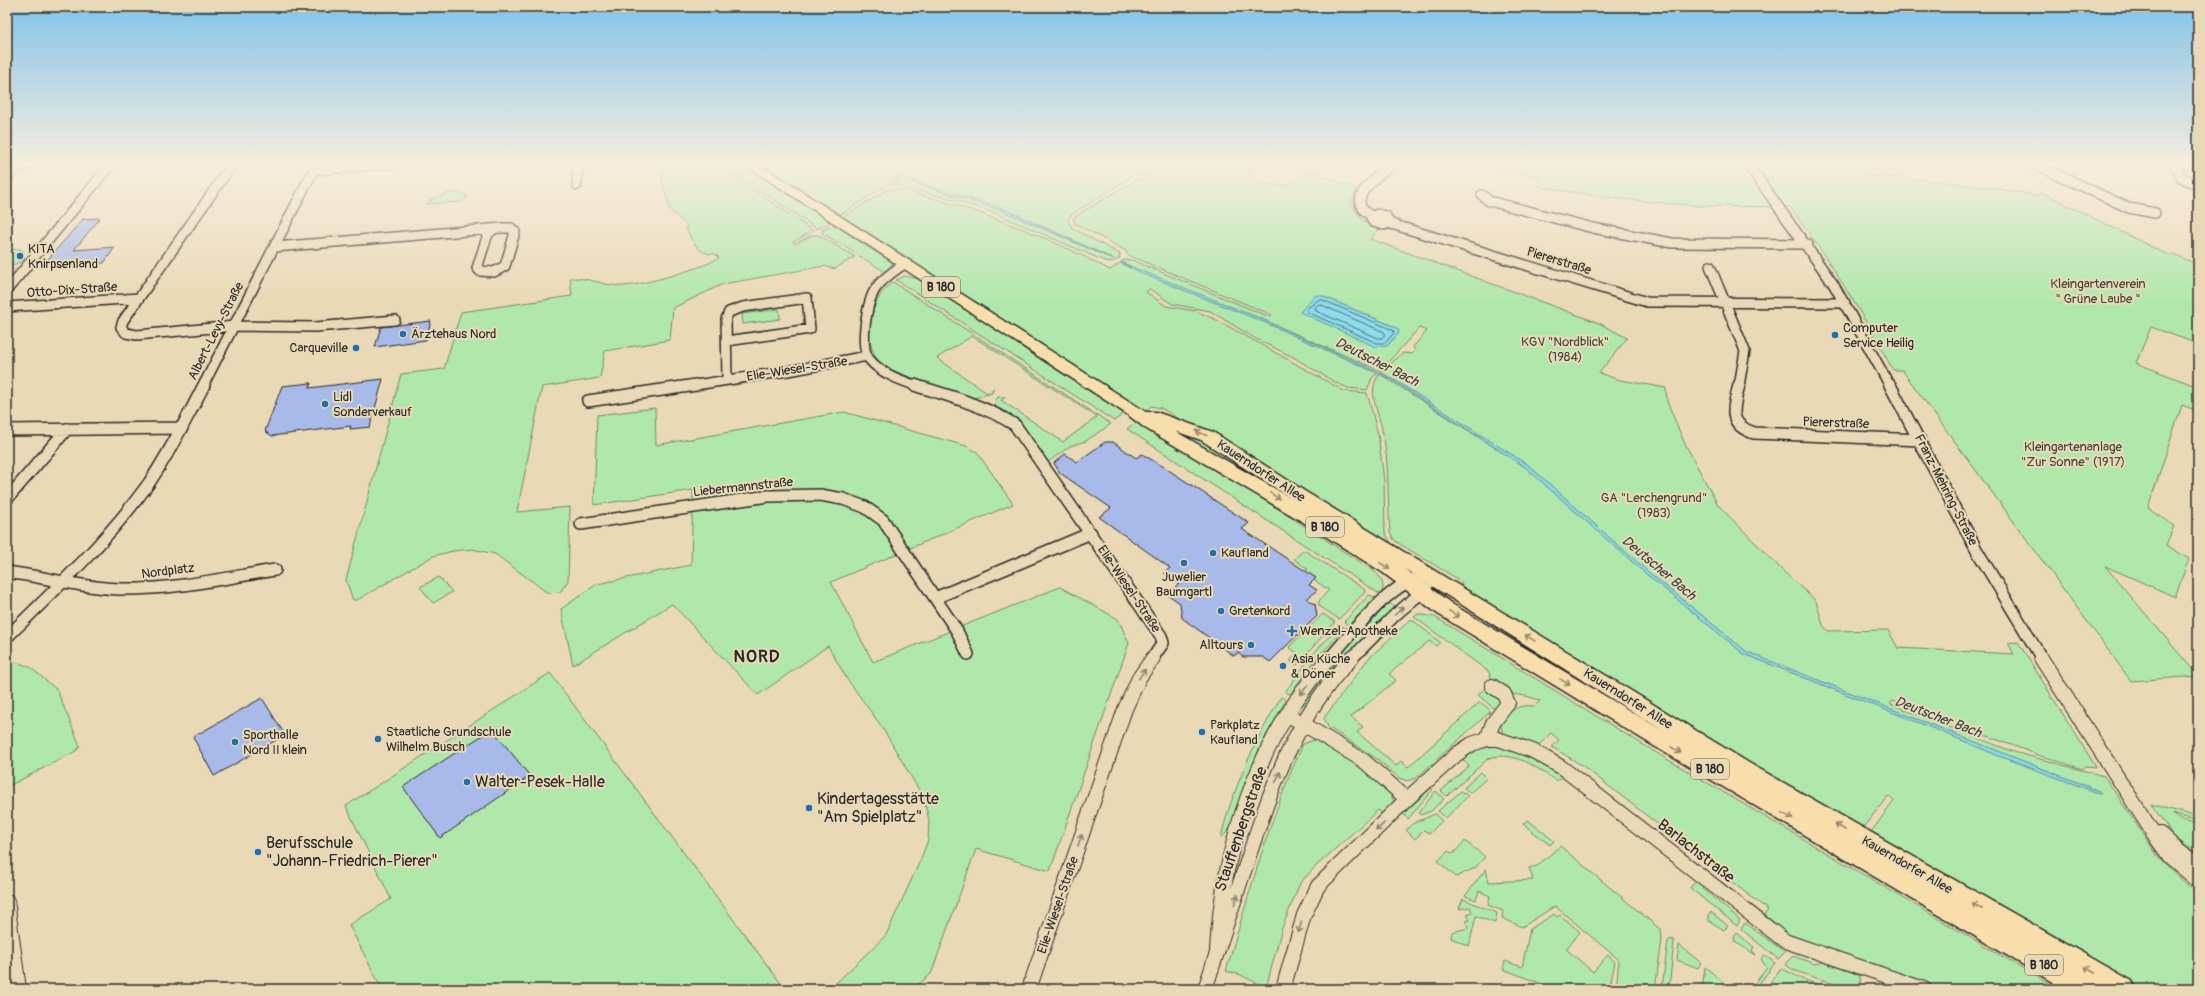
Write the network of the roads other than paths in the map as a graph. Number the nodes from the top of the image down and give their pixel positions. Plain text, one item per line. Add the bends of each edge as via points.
1 (74, 209) edge
2 (201, 209) edge
3 (294, 209) edge
4 (820, 209) edge
5 (1361, 209) edge
6 (1522, 209) edge
7 (1782, 209) edge
8 (2137, 209) edge
9 (2155, 213) dead end
10 (494, 229) junction
11 (1808, 244) junction
12 (275, 247) junction
13 (908, 266) junction
14 (1710, 266) dead end
15 (7, 290) edge
16 (140, 298) junction
17 (1845, 302) junction
18 (1726, 303) junction
19 (7, 307) edge
20 (395, 320) dead end
21 (234, 326) junction
22 (727, 341) junction
23 (867, 356) junction
24 (727, 380) junction
25 (588, 401) dead end
26 (1134, 411) junction
27 (182, 428) junction
28 (67, 429) junction
29 (7, 430) edge
30 (1920, 440) junction
31 (7, 499) edge
32 (580, 524) dead end
33 (1091, 533) junction
34 (275, 570) dead end
35 (7, 572) edge
36 (1406, 581) junction
37 (64, 582) junction
38 (1424, 584) junction
39 (935, 598) junction
40 (7, 637) edge
41 (968, 654) dead end
42 (1492, 686) dead end
43 (1287, 714) junction
44 (1303, 723) junction
45 (1487, 739) junction
46 (1407, 799) junction
47 (2144, 818) junction
48 (2198, 864) edge
49 (2198, 881) edge
50 (7, 901) edge
51 (1217, 950) junction
52 (19, 989) edge
53 (1029, 989) edge
54 (1205, 989) edge
55 (1283, 989) edge
56 (1924, 989) edge
57 (2086, 989) edge
58 (2124, 989) edge

1 - 15 street, Otto-Dix-Straße
2 - 16 street
3 - 12 street, Albert-Levy-Straße
4 - 13 main road, Kauerndorfer Allee / B 180
5 - 18 street, Piererstraße via 1372,216 1370,219 1375,224 1388,223 1647,302
6 - 11 street via 1593,228 1672,243
7 - 11 street, Franz-Mehring-Straße
8 - 9 street
10 - 10 street via 488,234 477,268 480,271 494,272 505,266 515,232 511,228
10 - 12 street
11 - 17 street, Franz-Mehring-Straße
12 - 21 street, Albert-Levy-Straße
13 - 23 street via 876,289 871,296 865,336
13 - 26 main road, Kauerndorfer Allee / B 180
14 - 18 street, Piererstraße
16 - 19 street, Otto-Dix-Straße
16 - 21 street via 123,321 121,327 126,333 137,335
17 - 18 street, Piererstraße
17 - 30 street, Franz-Mehring-Straße
18 - 30 street, Piererstraße via 1745,351 1733,412 1734,418 1743,429 1758,434
20 - 21 street via 316,327
21 - 27 street, Albert-Levy-Straße
22 - 22 street, Elie-Wiesel-Straße via 726,319 729,312 743,307 808,298 810,329
22 - 24 street, Elie-Wiesel-Straße
23 - 24 street, Elie-Wiesel-Straße via 835,364
23 - 33 street, Elie-Wiesel-Straße via 873,364 903,381 980,405 1010,421 1026,439
24 - 25 street, Elie-Wiesel-Straße
26 -> 36 main road, Kauerndorfer Allee / B 180 via 1178,441 1309,517
38 -> 26 main road, Kauerndorfer Allee / B 180 via 1207,436
27 - 28 street
27 - 37 street, Albert-Levy-Straße via 149,482 107,536
28 - 29 street
28 - 31 street
30 - 47 street, Franz-Mehring-Straße via 1976,549 2035,648
32 - 39 street, Liebermannstraße via 766,496 818,495 844,499 875,512 883,520
33 - 39 street
53 -> 33 street, Elie-Wiesel-Straße via 1130,694 1163,643 1156,626
34 - 37 street, Nordplatz via 139,589
35 - 37 street
36 - 38 main road, Kauerndorfer Allee / B 180
36 -> 43 street, Stauffenbergstraße via 1327,661
37 - 40 street, Albert-Levy-Straße
44 -> 38 street, Stauffenbergstraße via 1344,666
38 -> 57 main road, Kauerndorfer Allee / B 180 via 1445,609 1656,738
58 -> 38 main road, Kauerndorfer Allee / B 180
39 - 41 street, Liebermannstraße via 957,631
42 - 45 street via 1504,694 1508,703 1506,710 1490,729
43 - 44 street
43 - 51 street, Stauffenbergstraße via 1262,764 1242,817 1221,900
44 - 46 street via 1364,761
51 -> 44 street, Stauffenbergstraße via 1235,903 1262,816
45 - 46 street, Barlachstraße via 1472,744 1457,754
45 - 56 street, Barlachstraße via 1510,742 1533,751 1561,767 1785,942
46 -> 55 street via 1324,879 1311,897
47 - 48 street, Franz-Mehring-Straße via 2168,842
47 - 49 street, Franz-Mehring-Straße via 2170,856
50 - 52 street
51 - 54 street, Stauffenbergstraße

